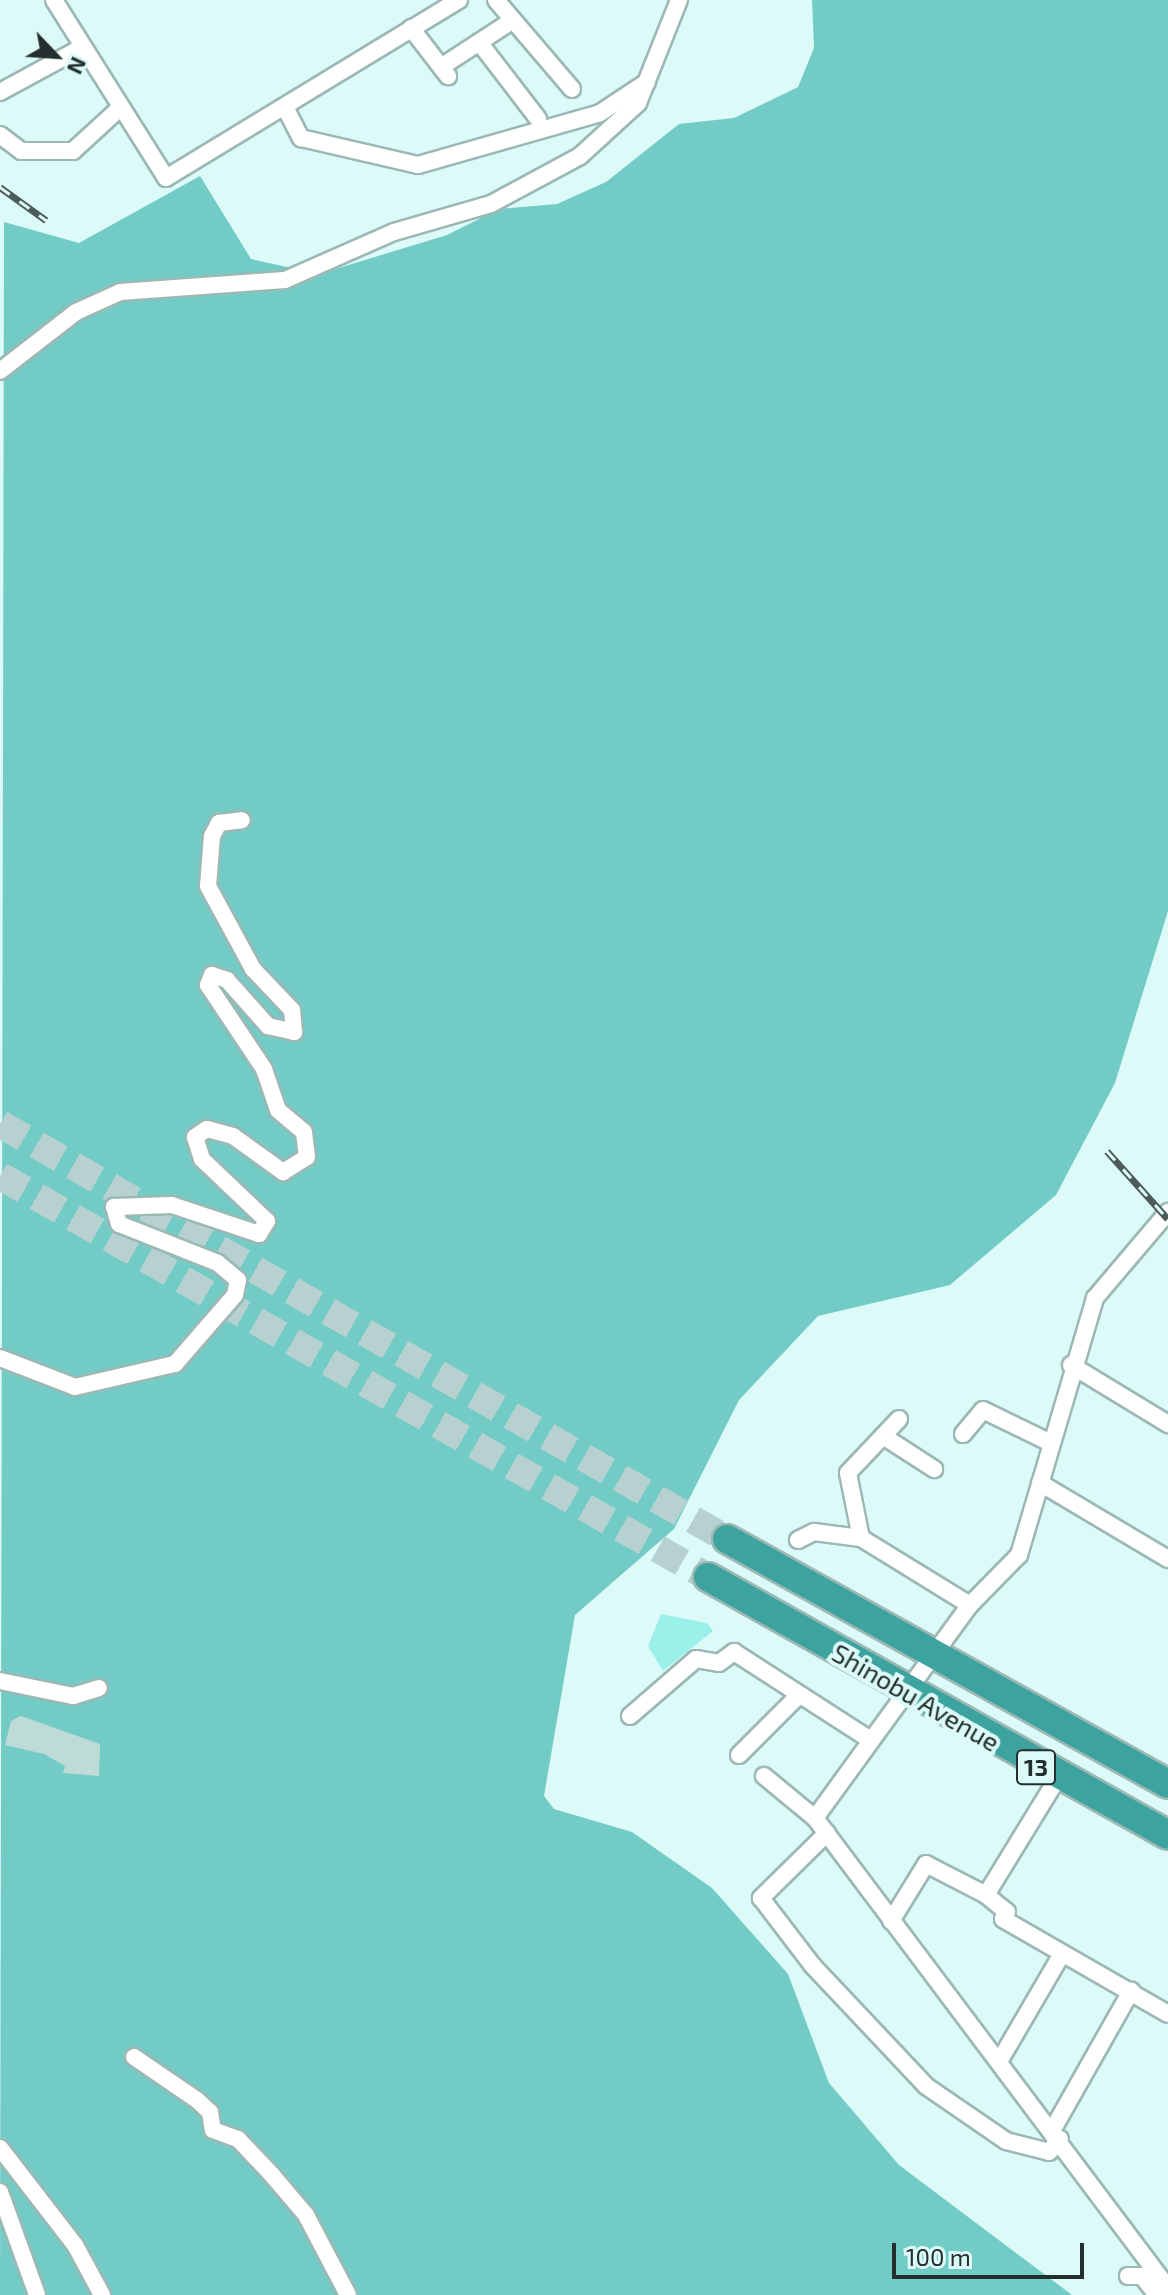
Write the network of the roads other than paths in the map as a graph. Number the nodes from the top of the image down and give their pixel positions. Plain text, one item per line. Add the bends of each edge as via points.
1 (54, 0) edge
2 (459, 0) edge
3 (496, 0) edge
4 (679, 0) edge
5 (513, 20) junction
6 (411, 28) junction
7 (479, 42) junction
8 (83, 47) junction
9 (650, 79) junction
10 (572, 89) dead end
11 (0, 92) edge
12 (121, 107) junction
13 (286, 109) junction
14 (538, 119) dead end
15 (0, 135) edge
16 (0, 371) edge
17 (242, 820) dead end
18 (1165, 1225) edge
19 (0, 1358) edge
20 (1071, 1365) junction
21 (899, 1419) dead end
22 (1168, 1424) edge
23 (963, 1434) dead end
24 (883, 1436) junction
25 (1051, 1443) junction
26 (934, 1469) dead end
27 (1040, 1483) junction
28 (861, 1538) junction
29 (727, 1539) tunnel mouth
30 (798, 1540) dead end
31 (1168, 1559) edge
32 (708, 1577) tunnel mouth
33 (970, 1605) junction
34 (936, 1653) junction
35 (0, 1681) edge
36 (99, 1688) dead end
37 (907, 1691) junction
38 (798, 1696) junction
39 (630, 1716) dead end
40 (869, 1739) junction
41 (739, 1755) dead end
42 (764, 1776) dead end
43 (1057, 1779) junction
44 (1168, 1784) edge
45 (815, 1818) junction
46 (827, 1833) junction
47 (1168, 1835) edge
48 (986, 1895) junction
49 (891, 1921) junction
50 (1062, 1954) junction
51 (1131, 1991) junction
52 (1168, 2014) edge
53 (134, 2057) dead end
54 (1000, 2060) junction
55 (1057, 2134) junction
56 (0, 2148) edge
57 (0, 2192) edge
58 (1128, 2276) dead end
59 (1168, 2288) edge
60 (37, 2295) edge
61 (102, 2295) edge
62 (348, 2295) edge
63 (1157, 2295) edge

1 - 8 street
2 - 6 street
3 - 5 street
4 - 9 street
5 - 7 street
5 - 10 street
6 - 7 street via 444,72
6 - 13 street
7 - 14 street
8 - 11 street
8 - 12 street
9 - 13 street via 600,113 418,165 301,138
9 - 16 street via 617,129 491,204 394,232 285,280 120,292 76,312
12 - 13 street via 166,178
12 - 15 street via 73,151 21,151
17 - 19 street via 219,823 212,836 210,893 253,969 292,1010 294,1032 268,1026 227,980 212,975 208,985 264,1069 278,1110 304,1132 307,1157 283,1172 233,1136 207,1129 195,1137 202,1159 267,1221 259,1234 172,1205 114,1207 119,1224 218,1263 238,1280 235,1295 175,1364 75,1387
18 - 20 street via 1095,1298
20 - 22 street
20 - 25 street
21 - 24 street
23 - 25 street via 983,1410
24 - 26 street
24 - 28 street via 848,1473
25 - 27 street
27 - 31 street
27 - 33 street via 1019,1555
28 - 30 street via 814,1532
28 - 33 street
29 - 34 highway, Shinobu Avenue / 13
32 - 37 highway, Shinobu Avenue / 13
33 - 34 street
34 - 37 street
34 - 44 highway, Shinobu Avenue / 13
35 - 36 street via 73,1696
37 - 40 street
37 - 43 highway, Shinobu Avenue / 13
38 - 39 street via 734,1652 719,1663 696,1659
38 - 40 street
38 - 41 street
40 - 45 street
42 - 45 street
43 - 47 highway, Shinobu Avenue / 13
43 - 48 street
45 - 46 street
46 - 49 street
46 - 55 street via 761,1898 813,1966 937,2094 1006,2141 1049,2152
48 - 49 street via 926,1864
48 - 50 street via 1007,1912 1003,1919
49 - 54 street
50 - 51 street
50 - 54 street
51 - 52 street
51 - 55 street
53 - 62 street via 197,2100 210,2112 213,2130 238,2139 272,2175 306,2215
54 - 55 street
55 - 59 street
56 - 61 street via 75,2245
57 - 60 street
58 - 63 street via 1142,2276

